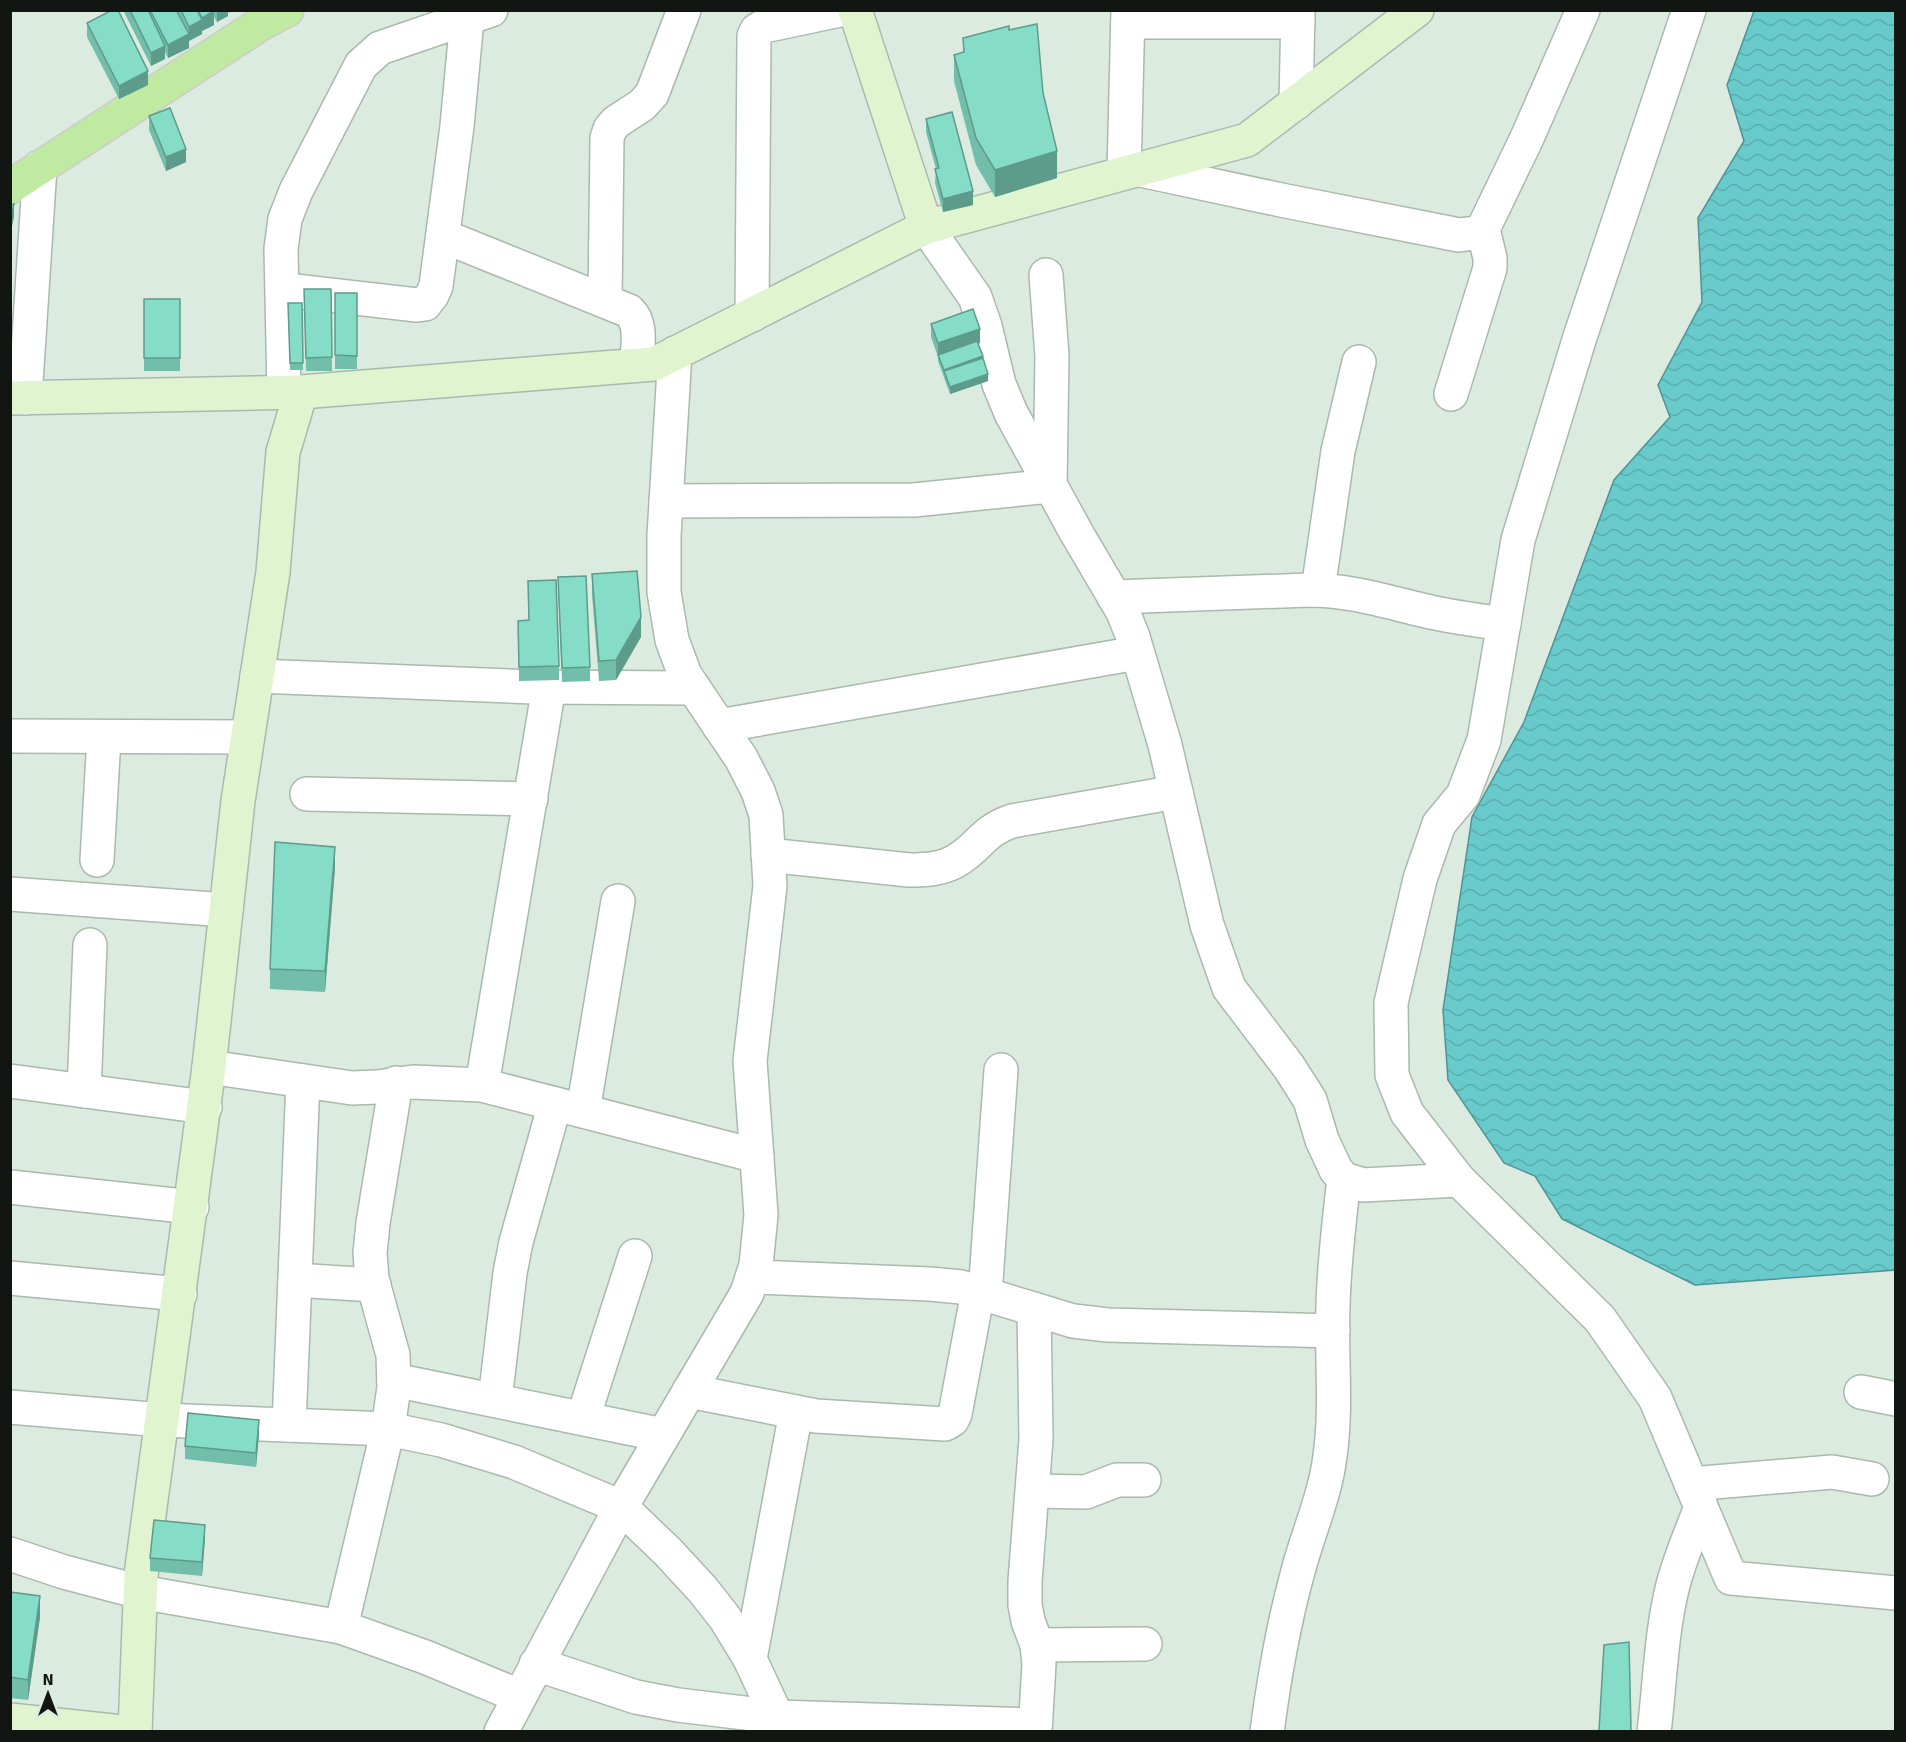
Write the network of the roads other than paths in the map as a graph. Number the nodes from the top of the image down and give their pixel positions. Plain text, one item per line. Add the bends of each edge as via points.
1 (287, 10) edge
2 (684, 10) edge
3 (840, 10) edge
4 (855, 10) edge
5 (1417, 10) edge
6 (1583, 10) edge
7 (1689, 10) edge
8 (479, 15) edge
9 (1128, 16) edge
10 (1298, 16) edge
11 (1296, 103) junction
12 (40, 167) junction
13 (1130, 170) junction
14 (10, 187) edge
15 (926, 227) junction
16 (1483, 229) junction
17 (443, 236) junction
18 (1047, 275) dead end
19 (282, 289) junction
20 (605, 301) junction
21 (752, 315) junction
22 (675, 353) junction
23 (1359, 362) dead end
24 (637, 365) junction
25 (293, 392) junction
26 (1451, 394) dead end
27 (18, 398) edge
28 (1050, 486) junction
29 (666, 501) junction
30 (1318, 590) junction
31 (1114, 597) junction
32 (1504, 624) junction
33 (1137, 653) junction
34 (257, 676) junction
35 (549, 687) junction
36 (694, 688) junction
37 (719, 726) junction
38 (10, 736) edge
39 (104, 737) junction
40 (248, 737) junction
41 (1176, 792) junction
42 (307, 794) dead end
43 (531, 799) junction
44 (768, 855) junction
45 (97, 860) dead end
46 (10, 894) edge
47 (618, 901) dead end
48 (226, 910) junction
49 (90, 945) dead end
50 (209, 1067) junction
51 (1001, 1070) dead end
52 (10, 1081) edge
53 (303, 1081) junction
54 (396, 1083) junction
55 (482, 1085) junction
56 (84, 1091) junction
57 (204, 1107) junction
58 (569, 1107) junction
59 (757, 1156) junction
60 (1344, 1179) junction
61 (1459, 1180) junction
62 (10, 1187) edge
63 (192, 1207) junction
64 (635, 1256) dead end
65 (753, 1276) junction
66 (10, 1278) edge
67 (295, 1280) junction
68 (374, 1285) junction
69 (982, 1293) junction
70 (180, 1294) junction
71 (1034, 1309) junction
72 (1333, 1331) junction
73 (394, 1380) junction
74 (689, 1391) junction
75 (1861, 1392) dead end
76 (1896, 1399) edge
77 (495, 1400) junction
78 (10, 1407) edge
79 (796, 1412) junction
80 (583, 1418) junction
81 (162, 1420) junction
82 (289, 1425) junction
83 (388, 1429) junction
84 (663, 1435) junction
85 (1144, 1479) dead end
86 (1872, 1479) dead end
87 (1033, 1491) junction
88 (1696, 1496) junction
89 (621, 1507) junction
90 (10, 1554) edge
91 (140, 1592) junction
92 (1896, 1593) edge
93 (341, 1627) junction
94 (1145, 1644) dead end
95 (1037, 1645) junction
96 (750, 1659) junction
97 (536, 1664) junction
98 (519, 1696) junction
99 (17, 1724) edge
100 (777, 1724) edge
101 (1035, 1728) edge
102 (122, 1731) edge
103 (135, 1731) edge
104 (501, 1731) edge
105 (1267, 1731) edge
106 (1654, 1731) edge

1 - 12 main road
2 - 20 street via 652,93 642,105 616,122 607,138
3 - 21 street via 764,26 754,36
4 - 15 street
5 - 11 street
6 - 16 street via 1527,140
7 - 32 street via 1579,340 1521,529
8 - 17 street via 457,126
8 - 19 street via 380,48 360,65 285,219
9 - 10 street
9 - 13 street
10 - 11 street
11 - 13 street via 1247,140
12 - 14 main road
12 - 27 street
13 - 15 street
13 - 16 street via 1459,235
15 - 21 street
15 - 28 street via 975,297 999,384
16 - 26 street via 1490,268
17 - 19 street via 436,286 425,304
17 - 20 street
18 - 28 street via 1052,356
19 - 25 street
20 - 24 street via 635,316
21 - 22 street
22 - 24 street via 654,364
22 - 29 street
23 - 30 street via 1338,451
24 - 25 street
25 - 27 street
25 - 34 street
28 - 29 street via 914,500
28 - 31 street
29 - 36 street via 664,592 672,640
30 - 31 street
30 - 32 street
31 - 33 street
32 - 61 street via 1484,740 1463,795 1439,824 1424,868 1391,1003 1392,1075 1407,1113
33 - 37 street
33 - 41 street
34 - 35 street
34 - 40 street
35 - 36 street
35 - 43 street
36 - 37 street
37 - 44 street via 758,791 766,814
38 - 39 street
39 - 40 street
39 - 45 street
40 - 48 street
41 - 44 street via 1012,821 996,826 960,859 925,870
41 - 60 street via 1207,925 1228,988 1310,1100 1322,1140
42 - 43 street
43 - 55 street
44 - 59 street via 770,886 750,1061
46 - 48 street
47 - 58 street
48 - 50 street
49 - 56 street
50 - 53 street
50 - 57 street
51 - 69 street
52 - 56 street
53 - 54 street via 352,1088
53 - 67 street
54 - 55 street
54 - 68 street via 373,1223 370,1253
55 - 58 street
56 - 57 street
57 - 63 street
58 - 59 street
58 - 77 street via 512,1262
59 - 65 street via 761,1215
60 - 61 street via 1363,1185
60 - 72 street via 1336,1242
61 - 88 street via 1600,1319 1655,1398
62 - 63 street
63 - 70 street
64 - 80 street
65 - 69 street via 930,1284
65 - 74 street via 747,1293
66 - 70 street
67 - 68 street
67 - 82 street
68 - 73 street via 393,1355
69 - 71 street
69 - 79 street via 952,1420 945,1424
70 - 81 street
71 - 72 street via 1073,1321 1108,1325
71 - 87 street
72 - 105 street via 1330,1457 1297,1575
73 - 77 street
73 - 83 street
74 - 79 street
74 - 84 street
75 - 76 street
77 - 80 street
78 - 81 street
79 - 96 street
80 - 84 street
81 - 82 street
81 - 91 street
82 - 83 street
83 - 89 street via 492,1454
83 - 93 street
84 - 89 street
85 - 87 street via 1117,1480 1086,1492
86 - 88 street via 1832,1472
87 - 95 street via 1025,1605
88 - 92 street via 1731,1578
88 - 106 street via 1673,1586
89 - 96 street via 703,1590
89 - 97 street
90 - 91 street
91 - 93 street
91 - 103 street
93 - 98 street
94 - 95 street
95 - 101 street via 1039,1687
96 - 100 street
97 - 98 street
97 - 100 street via 636,1697
98 - 104 street
99 - 102 street
100 - 101 street

